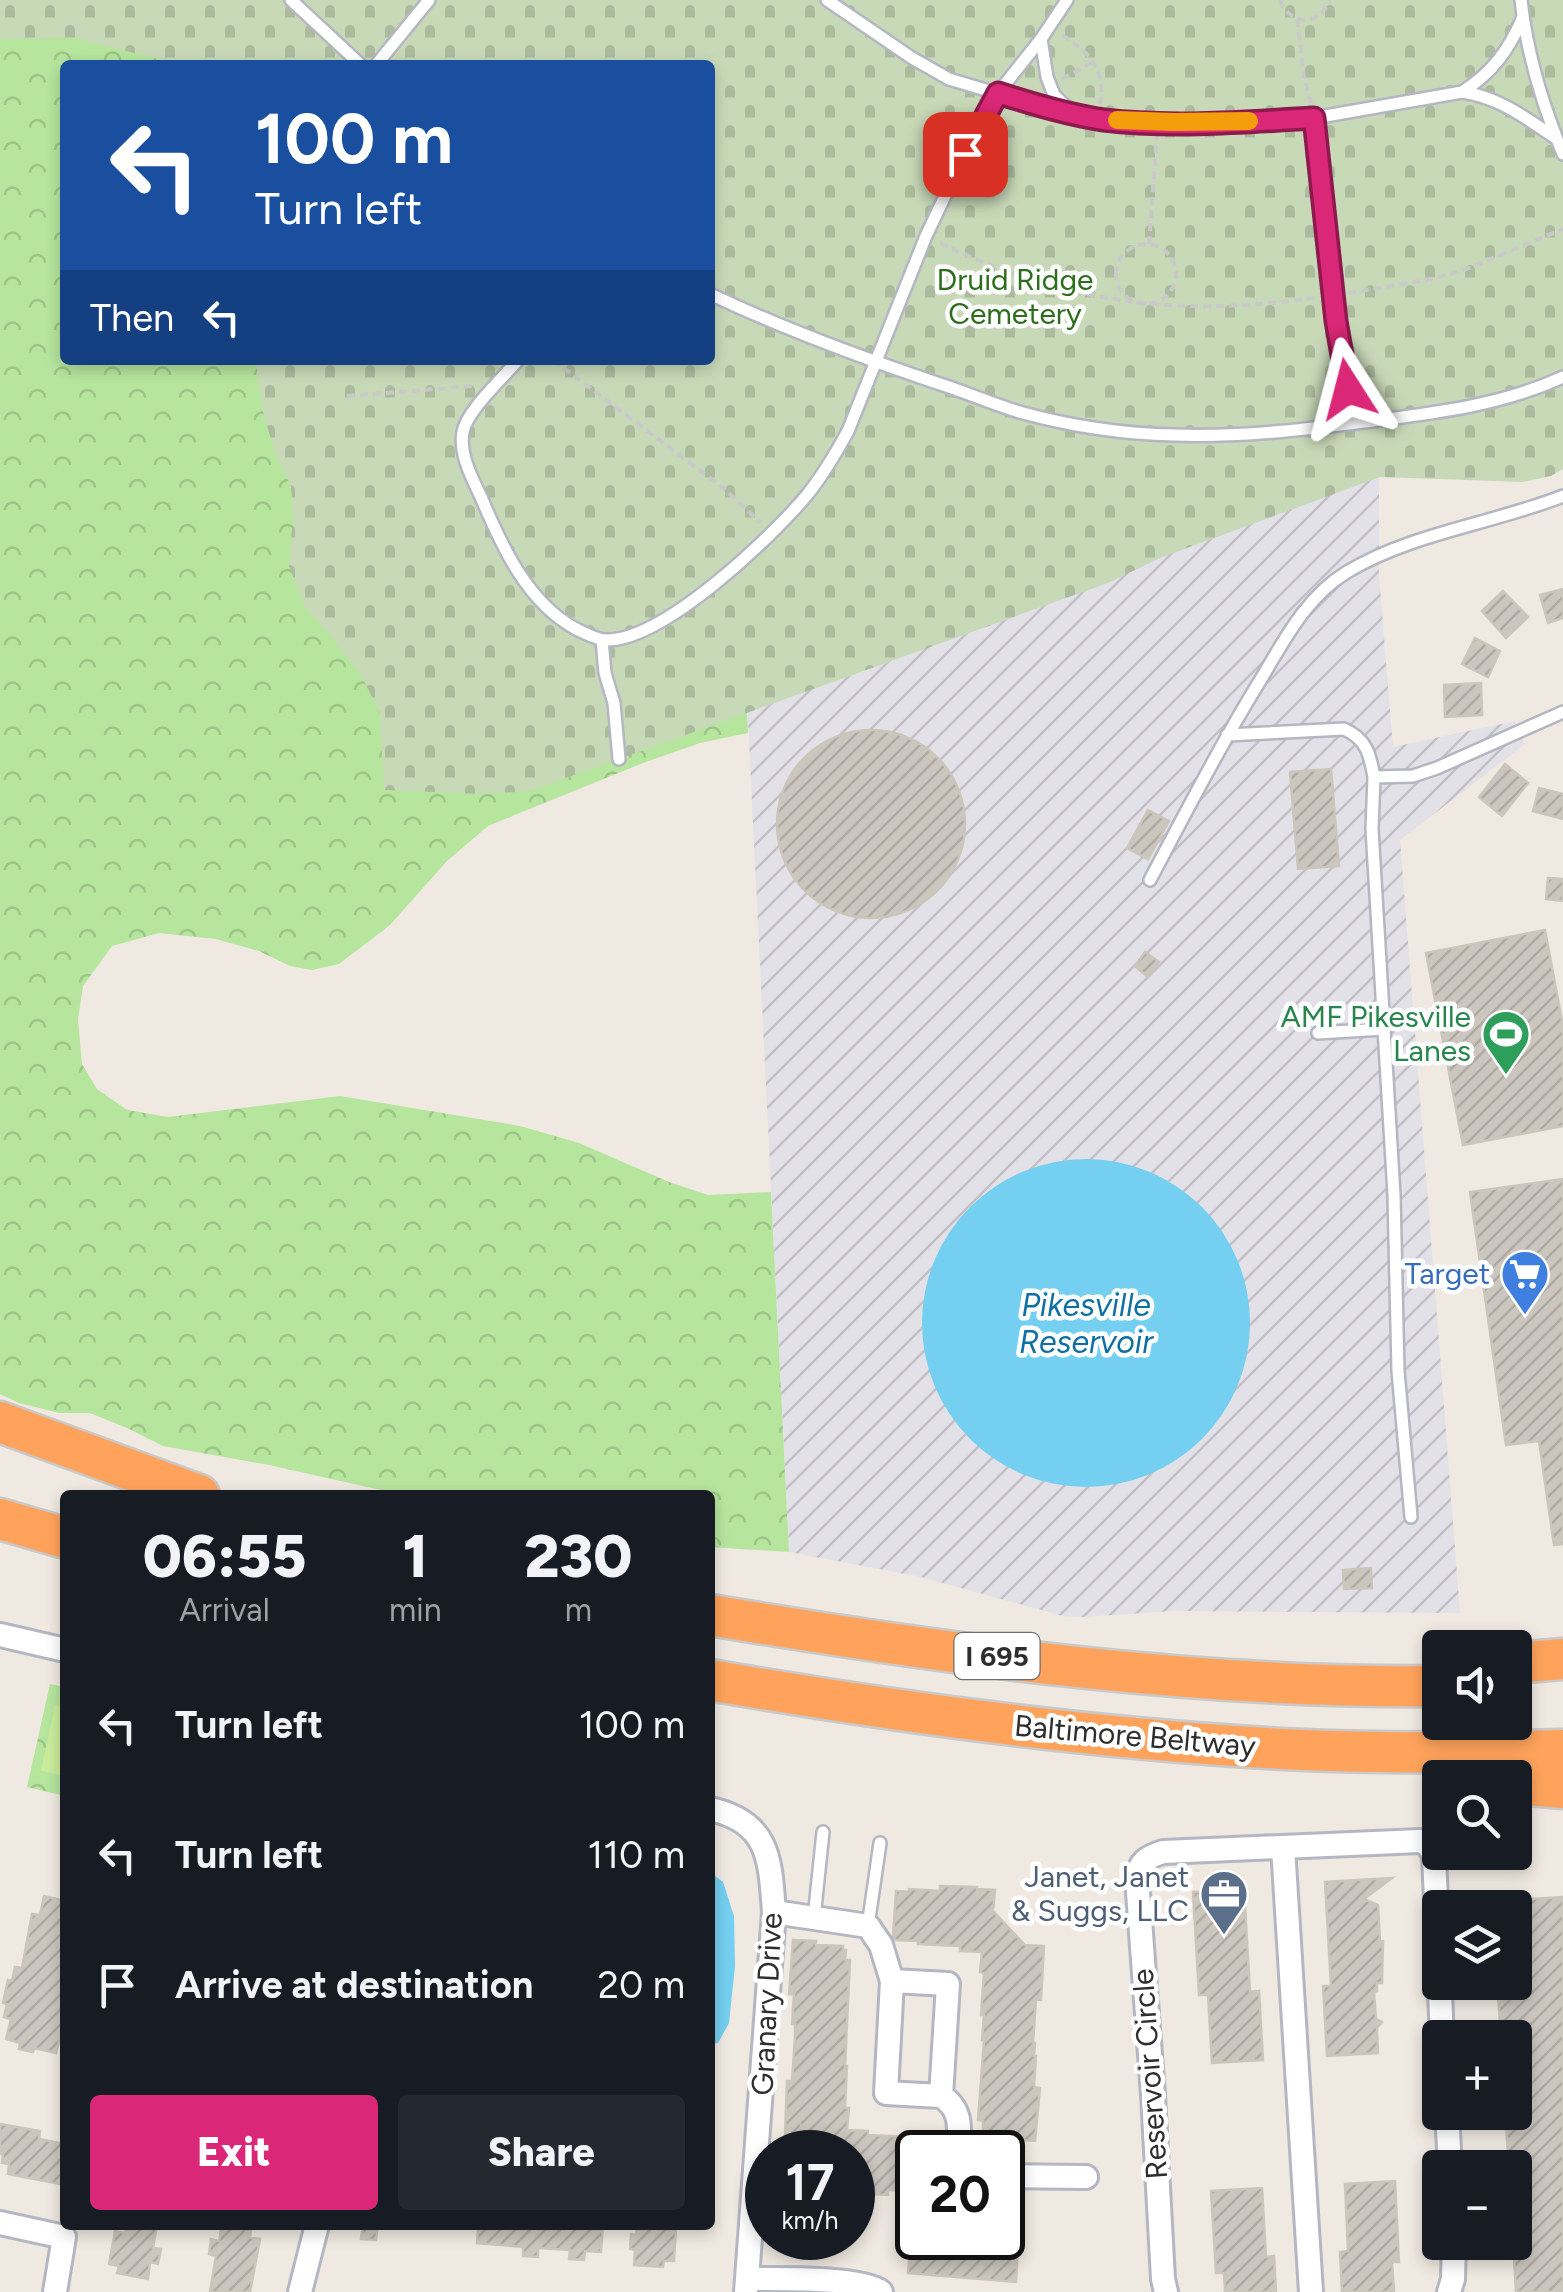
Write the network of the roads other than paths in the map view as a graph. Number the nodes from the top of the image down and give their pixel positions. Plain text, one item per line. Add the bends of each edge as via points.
1 (292, 0) edge
2 (430, 0) edge
3 (827, 0) edge
4 (1067, 0) edge
5 (1522, 0) edge
6 (1523, 17) junction
7 (1041, 40) junction
8 (356, 60) edge
9 (380, 60) edge
10 (1462, 92) junction
11 (998, 93) junction
12 (1073, 113) junction
13 (1314, 118) junction
14 (1556, 138) junction
15 (1563, 154) edge
16 (715, 296) edge
17 (874, 362) junction
18 (514, 365) edge
19 (1563, 377) edge
20 (1353, 423) junction
21 (1563, 496) edge
22 (602, 640) junction
23 (1563, 712) edge
24 (1227, 735) junction
25 (619, 759) dead end
26 (1374, 778) junction
27 (1150, 880) dead end
28 (1384, 1029) junction
29 (1318, 1032) dead end
30 (0, 1422) edge
31 (0, 1452) edge
32 (136, 1490) edge
33 (184, 1490) edge
34 (1411, 1517) dead end
35 (0, 1519) edge
36 (60, 1537) edge
37 (0, 1548) edge
38 (60, 1561) edge
39 (715, 1615) edge
40 (0, 1635) edge
41 (60, 1649) edge
42 (1563, 1660) edge
43 (1532, 1662) edge
44 (1422, 1670) edge
45 (715, 1681) edge
46 (1285, 1685) junction
47 (1563, 1685) edge
48 (1422, 1686) edge
49 (1532, 1686) edge
50 (1270, 1748) junction
51 (1563, 1750) edge
52 (1422, 1776) edge
53 (1532, 1785) edge
54 (1563, 1788) edge
55 (715, 1811) edge
56 (823, 1832) dead end
57 (880, 1843) dead end
58 (1283, 1846) junction
59 (774, 1912) junction
60 (814, 1918) junction
61 (868, 1926) junction
62 (892, 1981) junction
63 (1441, 2020) edge
64 (941, 2096) junction
65 (960, 2130) edge
66 (1025, 2177) edge
67 (1086, 2178) dead end
68 (0, 2224) edge
69 (316, 2230) edge
70 (1454, 2260) edge
71 (748, 2285) edge
72 (54, 2292) edge
73 (300, 2292) edge
74 (881, 2292) edge
75 (1166, 2292) edge
76 (1312, 2292) edge
77 (1448, 2292) edge

1 - 8 lane
2 - 9 lane
3 - 11 lane via 932,71
4 - 7 lane
5 - 6 lane
6 - 10 lane via 1496,65
6 - 14 lane
7 - 11 lane
7 - 12 lane via 1054,95
10 - 13 lane
10 - 14 lane via 1505,105
11 - 12 lane
11 - 17 lane via 926,236
12 - 13 lane via 1158,122
13 - 20 lane
14 - 15 lane
16 - 17 lane
17 - 20 lane via 1022,413 1100,429 1260,435
17 - 22 lane via 834,457 771,533 675,612 632,634
18 - 22 lane via 464,427 468,468 510,558 537,596 570,625
19 - 20 lane via 1484,404
21 - 24 lane via 1401,546 1344,574 1305,608
22 - 25 lane
23 - 26 lane via 1437,768
24 - 26 lane via 1344,729 1364,743
24 - 27 lane
26 - 28 lane
28 - 29 lane
28 - 34 lane
30 - 33 highway
31 - 32 highway
35 - 36 highway
37 - 38 highway
39 - 46 highway, I 695 via 967,1653
40 - 41 street
42 - 43 highway
44 - 46 highway
45 - 50 highway, Baltimore Beltway / I 695 via 1086,1734
46 - 48 highway, I 695
47 - 49 highway
50 - 51 highway, Baltimore Beltway / I 695
50 - 52 highway
53 - 54 highway
55 - 59 street, Granary Drive via 738,1818 765,1846
56 - 60 lane
57 - 61 lane
58 - 63 street, Reservoir Circle via 1428,1846 1434,1855
58 - 75 street, Reservoir Circle via 1163,1852 1138,1869
58 - 76 street
59 - 60 street
59 - 71 street, Granary Drive
60 - 61 street
61 - 62 street
62 - 64 street via 886,2093
62 - 64 street via 948,1984
64 - 65 street via 957,2110
66 - 67 street
68 - 72 street via 64,2236
69 - 73 street
70 - 77 street
71 - 74 street via 852,2283

